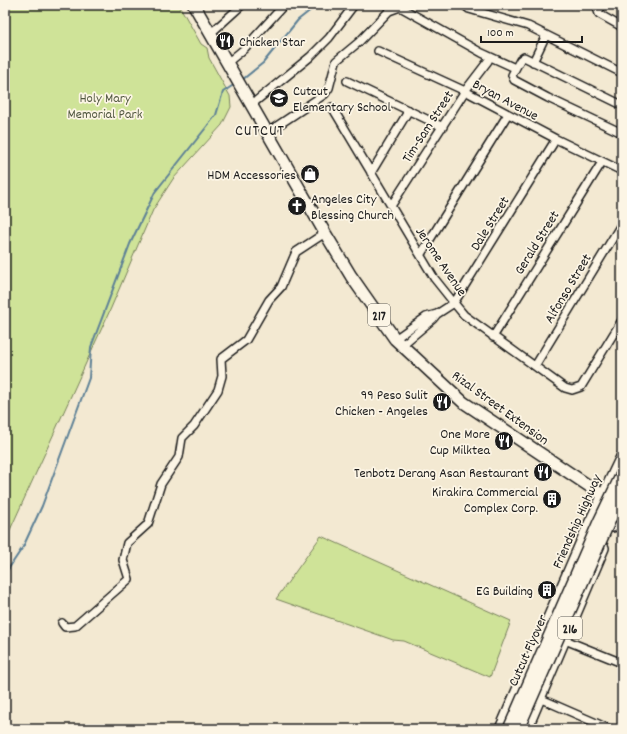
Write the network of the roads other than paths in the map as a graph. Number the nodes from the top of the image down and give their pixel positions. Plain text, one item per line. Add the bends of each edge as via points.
1 (194, 5) edge
2 (242, 5) edge
3 (284, 5) edge
4 (354, 5) edge
5 (464, 5) edge
6 (603, 5) edge
7 (622, 27) edge
8 (210, 34) junction
9 (546, 35) junction
10 (378, 51) dead end
11 (488, 61) dead end
12 (533, 62) junction
13 (227, 63) junction
14 (515, 68) junction
15 (622, 74) edge
16 (347, 82) dead end
17 (465, 91) junction
18 (251, 105) junction
19 (622, 105) edge
20 (332, 107) dead end
21 (409, 110) junction
22 (508, 114) junction
23 (443, 127) junction
24 (268, 132) junction
25 (622, 133) edge
26 (556, 140) junction
27 (602, 162) junction
28 (622, 171) edge
29 (371, 173) junction
30 (391, 206) junction
31 (622, 223) edge
32 (325, 234) junction
33 (421, 254) junction
34 (454, 303) junction
35 (622, 320) edge
36 (493, 337) junction
37 (398, 342) junction
38 (535, 366) junction
39 (622, 457) edge
40 (617, 476) edge
41 (590, 487) junction
42 (622, 492) edge
43 (603, 496) junction
44 (622, 507) edge
45 (622, 518) edge
46 (613, 526) junction
47 (579, 549) junction
48 (599, 558) junction
49 (62, 623) dead end
50 (541, 636) junction
51 (564, 642) junction
52 (622, 663) edge
53 (539, 698) junction
54 (595, 726) edge
55 (501, 729) edge
56 (509, 729) edge
57 (518, 729) edge
58 (526, 729) edge
59 (610, 729) edge

1 - 8 main road, Rizal Street Extension / 217
2 - 8 street
3 - 13 street via 244,49
4 - 18 street via 329,38
5 - 9 street via 469,9 528,26
6 - 7 street via 598,11 599,14
8 - 13 main road, Rizal Street Extension / 217
9 - 12 street
9 - 15 street
10 - 17 street, Bryan Avenue
11 - 17 street, Tim-Sam Street
12 - 14 street via 521,58
12 - 19 street
13 - 18 main road, Rizal Street Extension / 217
14 - 24 street via 482,53 400,7 395,8 336,61 325,94
14 - 25 street via 512,76 514,80
16 - 21 street
17 - 22 street, Bryan Avenue
17 - 23 street, Tim-Sam Street
18 - 24 main road, Rizal Street Extension / 217
20 - 29 street, Jerome Avenue
21 - 23 street
21 - 29 street
22 - 26 street, Bryan Avenue
22 - 33 street
23 - 30 street, Tim-Sam Street
24 - 32 main road, Rizal Street Extension / 217
26 - 27 street, Bryan Avenue
26 - 34 street, Dale Street
27 - 28 street, Bryan Avenue
27 - 36 street, Gerald Street
29 - 30 street, Jerome Avenue
30 - 33 street, Jerome Avenue
31 - 38 street, Alfonso Street
32 - 37 main road, Rizal Street Extension / 217
32 - 49 street via 296,252 281,287 269,300 246,340 221,359 222,376 218,390 194,426 182,438 179,457 161,484 148,524 127,544 123,560 130,579 75,626 65,627
33 - 34 street, Jerome Avenue via 434,278
34 - 36 street, Jerome Avenue via 464,315
34 - 37 street, Dale Street
35 - 38 street, Jerome Avenue via 581,387 572,390 565,388
36 - 38 street, Jerome Avenue
37 - 41 main road, Rizal Street Extension / 217 via 463,402
39 - 40 main road, Friendship Highway / 216
40 - 41 main road
40 - 43 main road, Friendship Highway / 216
40 - 56 main road, Cutcut Flyover, bridge
41 - 43 main road, Rizal Street Extension / 217
42 - 57 main road, Cutcut Flyover, bridge
43 - 44 main road, Rizal Street Extension / 217
43 - 47 main road, Friendship Highway / 216
44 - 46 main road, 216
45 - 46 main road
46 - 48 main road, 216
47 - 48 main road via 594,549
47 - 50 main road, Friendship Highway / 216
48 - 51 main road, 216
50 - 51 main road via 545,644 553,648
50 - 55 main road, Friendship Highway / 216
51 - 52 street
51 - 53 main road, 216
53 - 54 street
53 - 58 main road, 216
54 - 59 street

